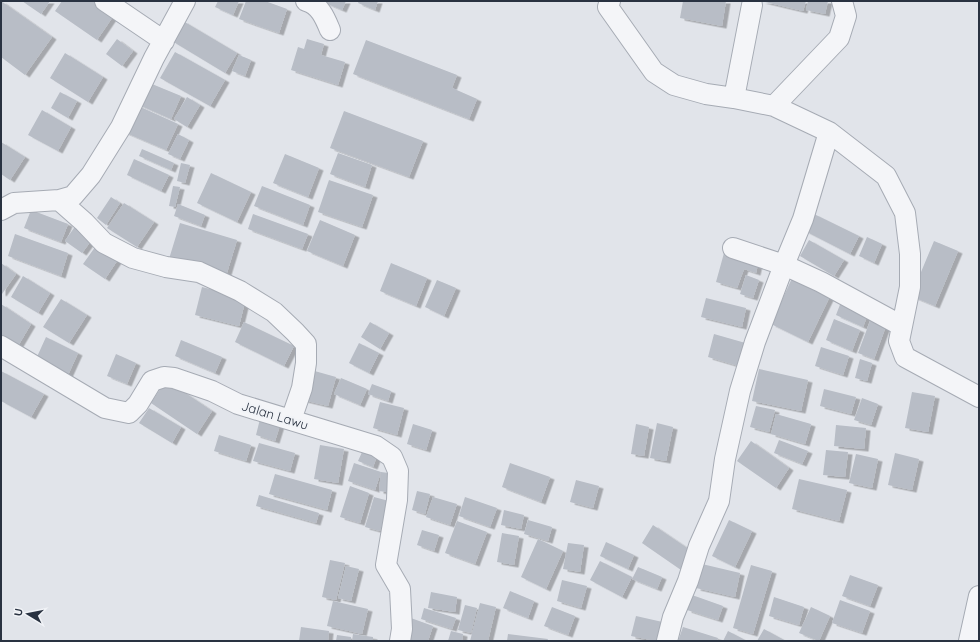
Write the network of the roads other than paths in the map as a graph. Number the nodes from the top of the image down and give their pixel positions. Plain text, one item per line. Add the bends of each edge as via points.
1 (105, 1) edge
2 (185, 1) edge
3 (306, 1) edge
4 (610, 1) edge
5 (842, 1) edge
6 (752, 5) dead end
7 (330, 30) dead end
8 (164, 40) junction
9 (734, 98) junction
10 (774, 106) junction
11 (829, 132) junction
12 (59, 200) junction
13 (1, 210) edge
14 (733, 248) dead end
15 (784, 265) junction
16 (902, 326) junction
17 (1, 346) edge
18 (979, 397) edge
19 (291, 420) junction
20 (979, 596) edge
21 (400, 641) edge
22 (667, 641) edge
23 (969, 641) edge

1 - 8 street
2 - 8 street
3 - 7 street via 322,13
4 - 9 street via 608,7 654,72 674,85 706,94
5 - 10 street via 846,16 839,38
6 - 9 street
8 - 12 street via 121,127 91,175 73,196
9 - 10 street
10 - 11 street
11 - 15 street via 803,219
11 - 16 street via 886,176 905,214 910,254 910,287
12 - 13 street via 14,203
12 - 19 street via 104,243 133,258 199,272 240,291 274,312 296,332 306,344 306,363 302,388
14 - 15 street
15 - 16 street
15 - 22 street via 740,391 719,501 699,546
16 - 18 street via 899,341 905,357
17 - 19 street, Jalan Lawu via 105,408 129,414 152,382 164,377 174,378 212,391 238,404
19 - 21 street, Jalan Lawu via 376,446 392,457 398,471 397,500 386,565 400,589
20 - 23 street

